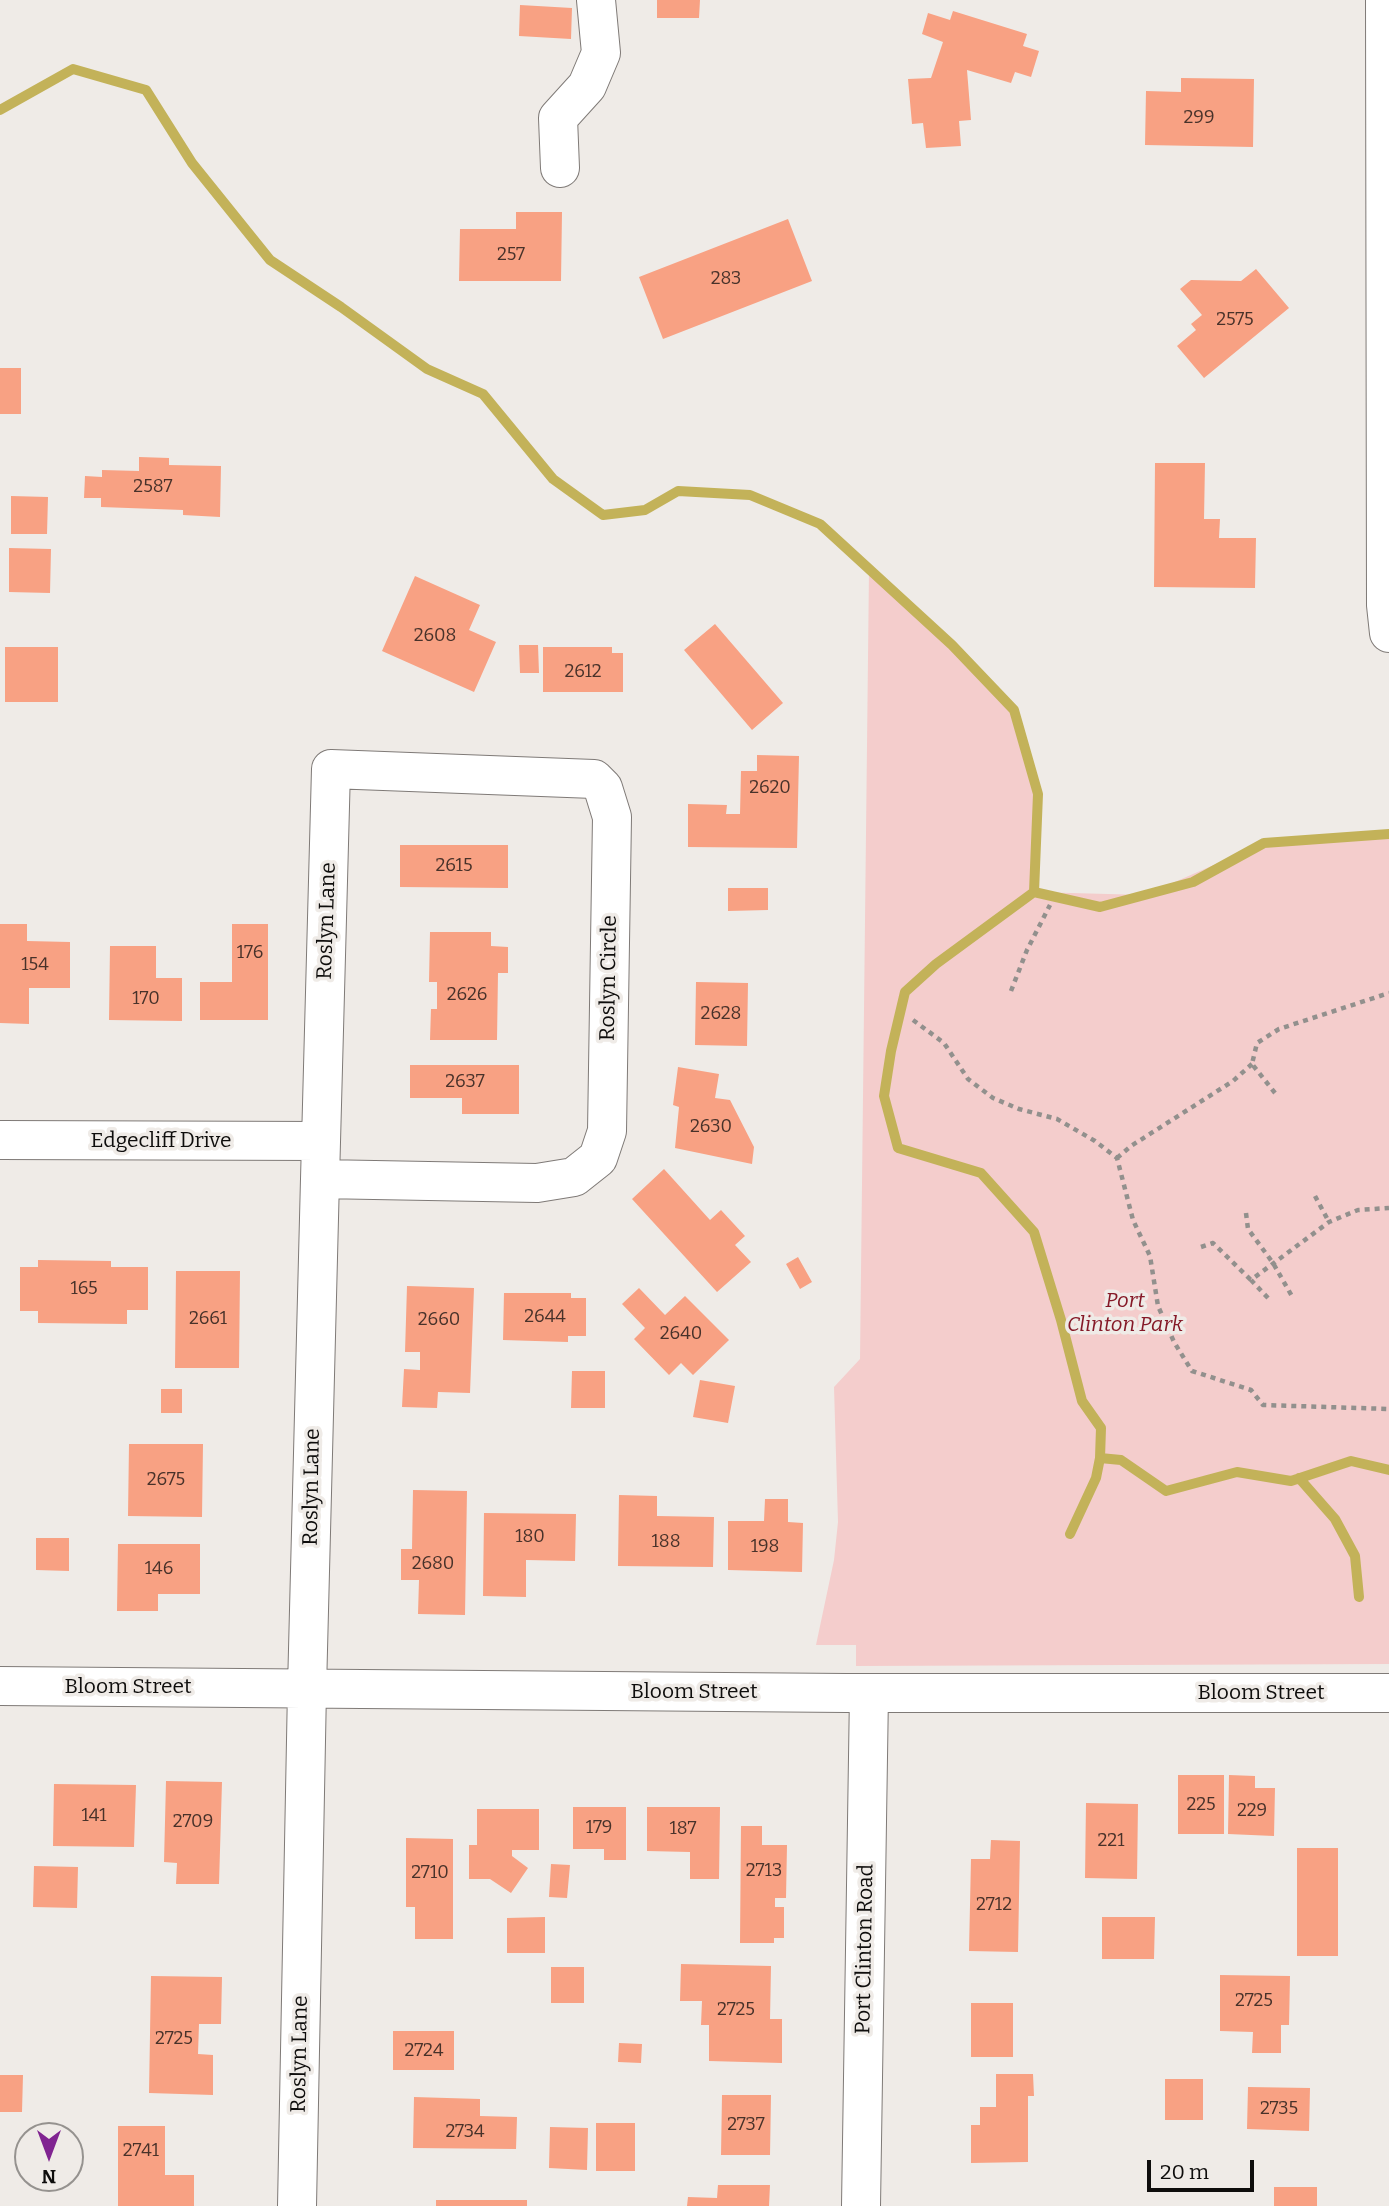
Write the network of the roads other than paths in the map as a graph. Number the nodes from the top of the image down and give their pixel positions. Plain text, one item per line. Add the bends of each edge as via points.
1 (596, 0) edge
2 (1385, 0) edge
3 (560, 168) dead end
4 (1389, 633) edge
5 (331, 769) joint
6 (0, 1140) edge
7 (320, 1160) junction
8 (0, 1686) edge
9 (307, 1689) junction
10 (869, 1693) junction
11 (1389, 1693) edge
12 (297, 2206) edge
13 (861, 2206) edge

1 - 3 street via 601,53 587,86 558,118
2 - 4 street
5 - 7 street, Roslyn Lane
5 - 7 street, Roslyn Circle via 593,779 603,789 611,817 607,1131 598,1158 574,1177 537,1183
6 - 7 street, Edgecliff Drive
7 - 9 street, Roslyn Lane
8 - 9 street, Bloom Street
9 - 10 street, Bloom Street
9 - 12 street, Roslyn Lane
10 - 11 street, Bloom Street
10 - 13 street, Port Clinton Road

